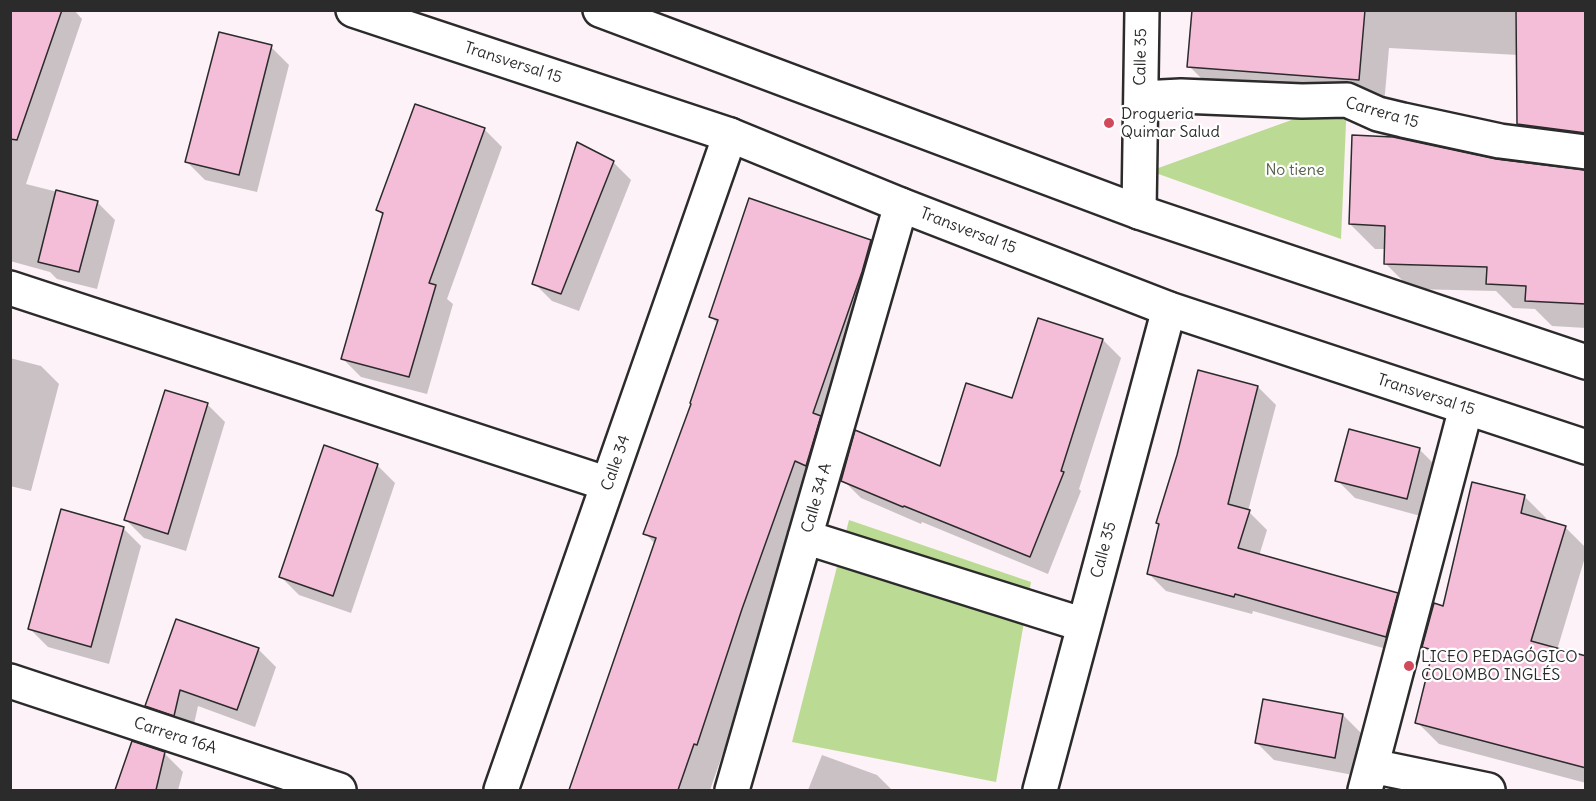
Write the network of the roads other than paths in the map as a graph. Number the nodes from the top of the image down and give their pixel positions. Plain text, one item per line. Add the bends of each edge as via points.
1 (353, 10) edge
2 (600, 10) edge
3 (1142, 10) edge
4 (1141, 98) junction
5 (730, 135) junction
6 (1586, 152) edge
7 (901, 205) junction
8 (1139, 212) junction
9 (10, 288) edge
10 (1168, 309) junction
11 (1586, 362) edge
12 (1466, 408) junction
13 (1586, 447) edge
14 (608, 484) junction
15 (805, 537) junction
16 (1084, 625) junction
17 (10, 681) edge
18 (1368, 778) edge
19 (339, 790) edge
20 (501, 790) edge
21 (732, 790) edge
22 (1040, 790) edge
23 (1488, 790) edge

1 - 5 street, Transversal 15
2 - 8 street
3 - 4 street, Calle 35
4 - 6 street, Carrera 15 via 1347,100 1378,114 1413,123 1500,141
4 - 8 street, Calle 35
5 - 7 street, Transversal 15
5 - 14 street, Calle 34
7 - 10 street, Transversal 15
7 - 15 street, Calle 34 A
8 - 11 street
9 - 14 street
10 - 12 street, Transversal 15
10 - 16 street, Calle 35
12 - 13 street, Transversal 15
12 - 18 street
14 - 20 street, Calle 34
15 - 16 street
15 - 21 street, Calle 34 A
16 - 22 street, Calle 35
17 - 19 street, Carrera 16A
18 - 23 street

